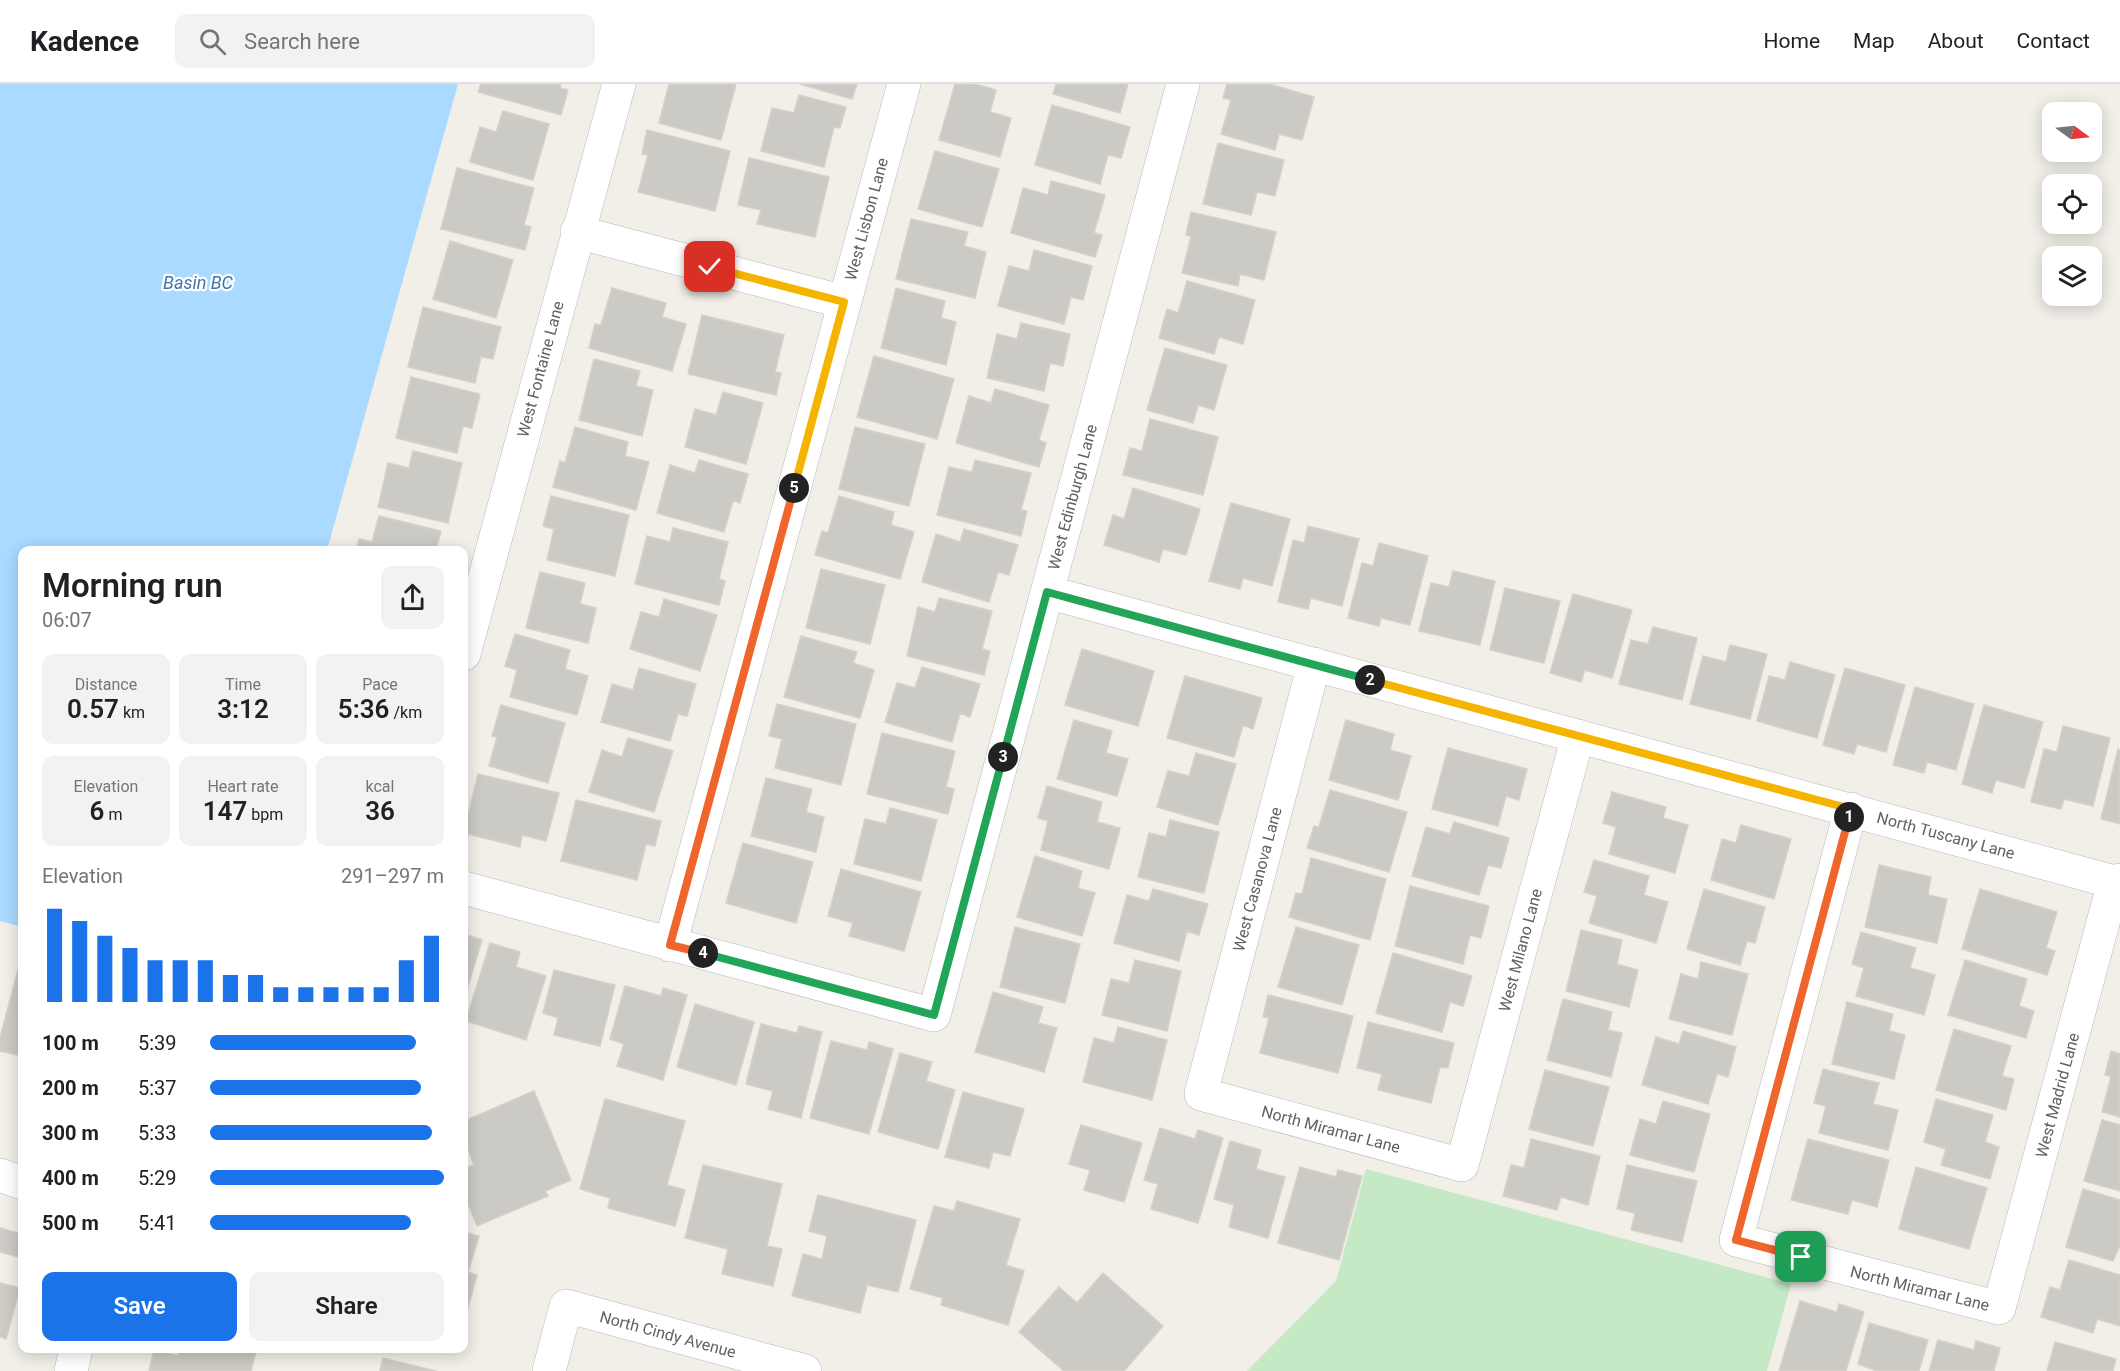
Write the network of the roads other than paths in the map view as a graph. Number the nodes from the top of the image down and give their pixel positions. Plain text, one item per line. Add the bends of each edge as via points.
1 (619, 84) edge
2 (904, 84) edge
3 (1183, 84) edge
4 (577, 232) junction
5 (844, 302) junction
6 (1047, 592) junction
7 (468, 639) edge
8 (1314, 664) junction
9 (1578, 736) junction
10 (1851, 809) junction
11 (2118, 884) edge
12 (468, 889) edge
13 (670, 945) junction
14 (1201, 1094) joint
15 (1462, 1165) joint
16 (0, 1175) edge
17 (18, 1182) edge
18 (1999, 1308) joint
19 (75, 1353) edge
20 (71, 1371) edge
21 (549, 1371) edge
22 (805, 1371) edge

1 - 4 street, West Fontaine Lane
2 - 5 street, West Lisbon Lane
3 - 6 street, West Edinburgh Lane
4 - 5 street
4 - 7 street, West Fontaine Lane
5 - 13 street, West Lisbon Lane
6 - 8 street, North Tuscany Lane
6 - 13 street, West Edinburgh Lane via 934,1015
8 - 9 street, North Tuscany Lane
8 - 14 street, West Casanova Lane
9 - 10 street, North Tuscany Lane
9 - 15 street, West Milano Lane
10 - 11 street, North Tuscany Lane
10 - 18 street, North Miramar Lane via 1736,1240
11 - 18 street, West Madrid Lane
12 - 13 street
14 - 15 street, North Miramar Lane
16 - 17 street
19 - 20 street
21 - 22 street, North Cindy Avenue via 566,1306

